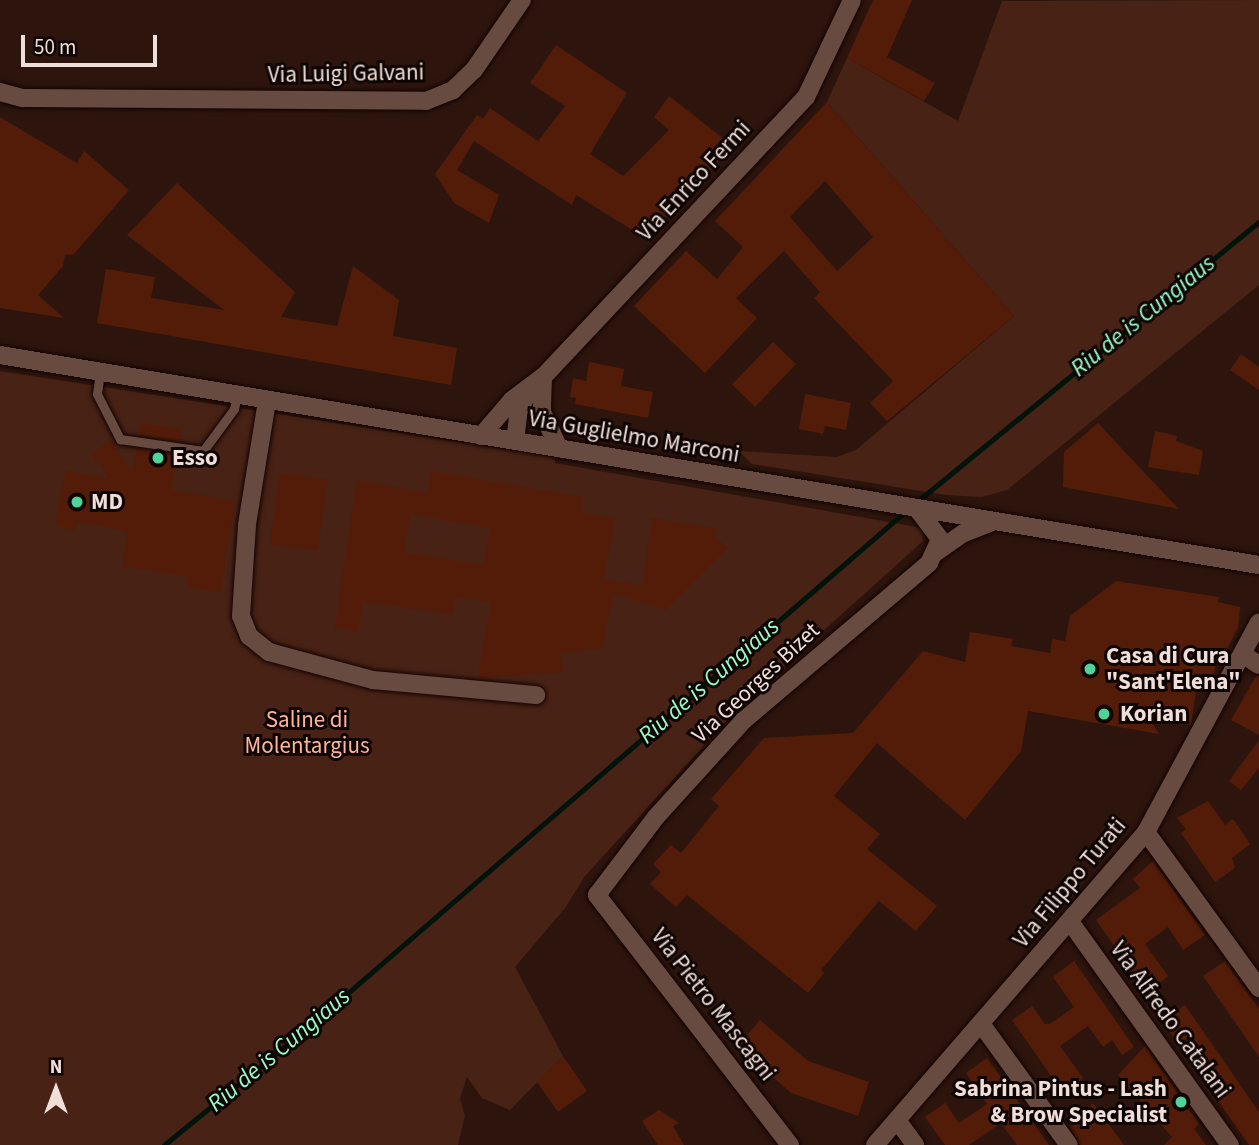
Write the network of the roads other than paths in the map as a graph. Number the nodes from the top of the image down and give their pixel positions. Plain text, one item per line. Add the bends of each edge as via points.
1 (522, 0) edge
2 (852, 0) edge
3 (0, 92) edge
4 (0, 355) edge
5 (100, 372) junction
6 (538, 381) junction
7 (237, 395) junction
8 (267, 401) junction
9 (481, 436) junction
10 (515, 441) junction
11 (559, 448) junction
12 (919, 511) junction
13 (981, 521) junction
14 (935, 553) junction
15 (1259, 565) edge
16 (1259, 622) edge
17 (1243, 654) junction
18 (1259, 665) edge
19 (536, 695) dead end
20 (1146, 832) junction
21 (597, 895) joint
22 (1071, 923) junction
23 (1259, 988) edge
24 (982, 1025) junction
25 (897, 1120) junction
26 (790, 1145) edge
27 (875, 1145) edge
28 (915, 1145) edge
29 (1069, 1145) edge
30 (1230, 1145) edge

1 - 3 street, Via Luigi Galvani via 474,70 453,90 426,101 23,97
2 - 6 street, Via Enrico Fermi via 806,97
4 - 5 street, Via Guglielmo Marconi
5 - 7 street, Via Guglielmo Marconi
5 - 7 lane via 97,394 120,439 204,451 234,409
6 - 9 street, Via Enrico Fermi via 512,400
6 - 10 street via 519,410
6 - 11 street via 542,412
7 - 8 street, Via Guglielmo Marconi
8 - 9 street, Via Guglielmo Marconi
8 - 19 street via 247,525 241,616 249,636 269,652 373,680
9 - 10 street, Via Guglielmo Marconi
10 - 11 street, Via Guglielmo Marconi
11 - 12 street, Via Guglielmo Marconi
12 - 13 street, Via Guglielmo Marconi
12 - 14 street via 940,539
13 - 14 street, Via Georges Bizet
13 - 15 street, Via Guglielmo Marconi
14 - 21 street, Via Georges Bizet via 929,563 743,721 656,817
16 - 17 street, Via Filippo Turati
17 - 18 street
17 - 20 street, Via Filippo Turati
20 - 22 street, Via Filippo Turati
20 - 23 street
21 - 26 street, Via Pietro Mascagni
22 - 24 street, Via Filippo Turati
22 - 30 street, Via Alfredo Catalani
24 - 25 street, Via Filippo Turati
24 - 29 street
25 - 27 street, Via Filippo Turati
25 - 28 street

